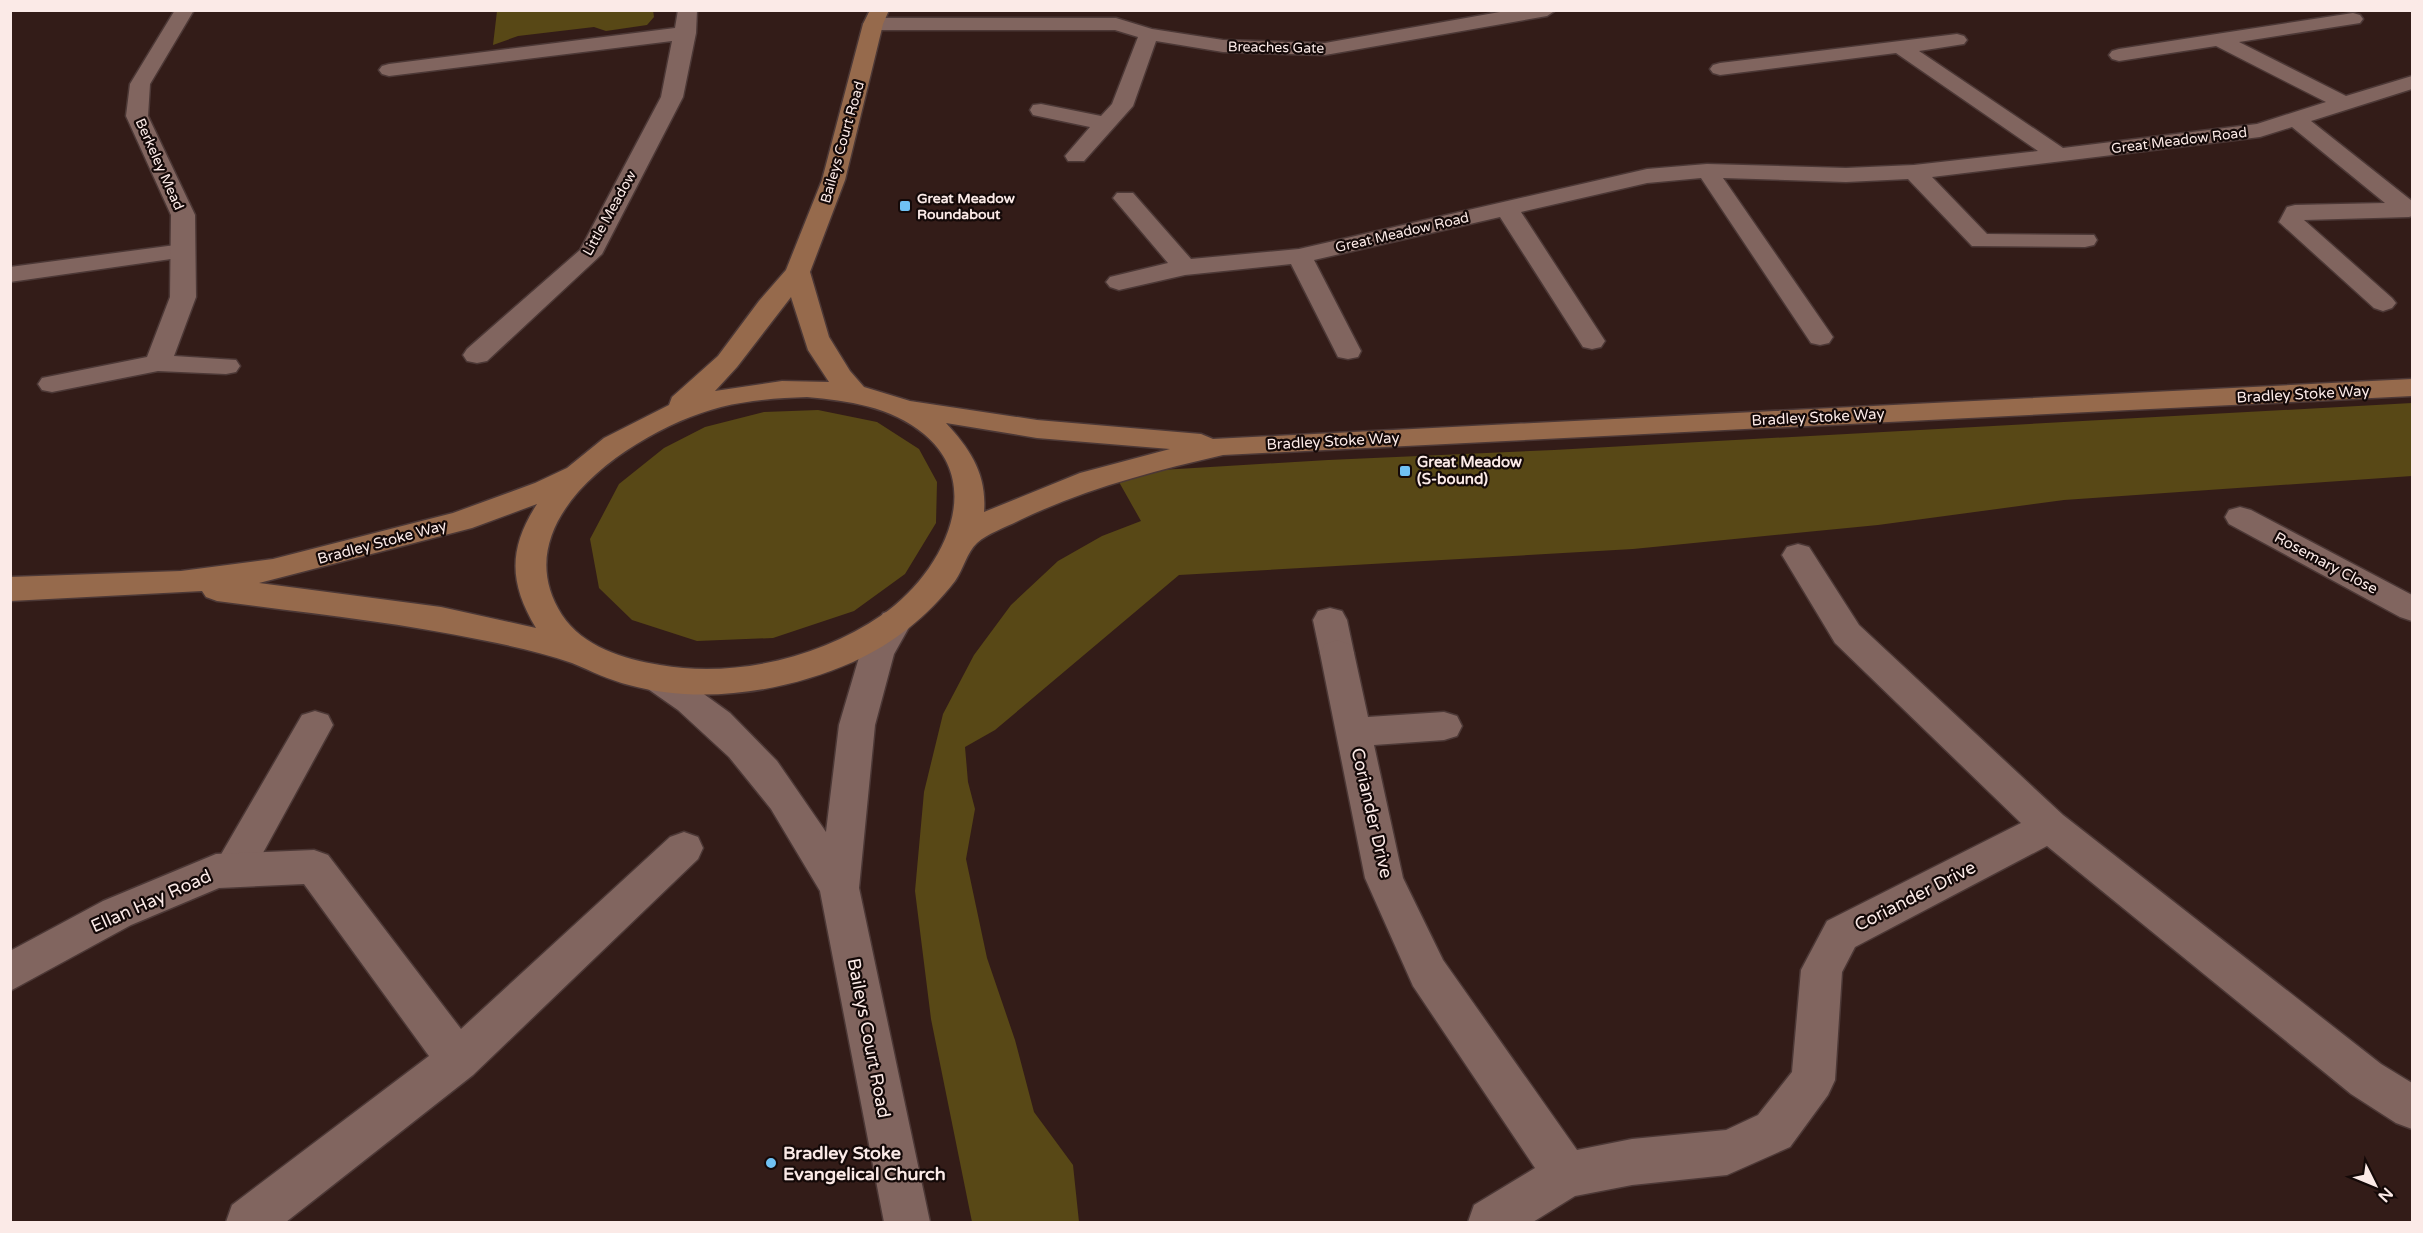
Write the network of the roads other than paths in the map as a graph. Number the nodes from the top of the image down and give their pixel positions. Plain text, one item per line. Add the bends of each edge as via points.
1 (185, 10) edge
2 (1453, 10) edge
3 (1547, 10) edge
4 (877, 17) edge
5 (1117, 17) edge
6 (2353, 19) dead end
7 (687, 22) edge
8 (1473, 23) junction
9 (1149, 34) junction
10 (1957, 40) dead end
11 (2219, 40) junction
12 (1900, 47) junction
13 (2119, 55) dead end
14 (1720, 69) dead end
15 (389, 70) dead end
16 (2412, 82) edge
17 (2346, 104) junction
18 (1041, 110) dead end
19 (2297, 120) junction
20 (1106, 124) junction
21 (1076, 156) dead end
22 (2060, 156) junction
23 (1707, 171) junction
24 (1914, 171) junction
25 (1125, 198) dead end
26 (1506, 208) junction
27 (2411, 210) edge
28 (2085, 240) dead end
29 (183, 251) junction
30 (1299, 256) junction
31 (1185, 267) junction
32 (798, 272) junction
33 (10, 275) edge
34 (1119, 282) dead end
35 (2383, 303) dead end
36 (1820, 337) dead end
37 (1592, 341) dead end
38 (1348, 351) dead end
39 (477, 355) dead end
40 (158, 363) junction
41 (226, 366) dead end
42 (52, 384) dead end
43 (2412, 388) edge
44 (854, 393) junction
45 (898, 406) junction
46 (660, 418) junction
47 (1223, 446) junction
48 (576, 475) junction
49 (2240, 517) dead end
50 (966, 536) junction
51 (1798, 555) dead end
52 (181, 584) junction
53 (10, 588) edge
54 (2412, 609) edge
55 (895, 622) junction
56 (1334, 636) dead end
57 (583, 654) junction
58 (660, 680) junction
59 (315, 725) dead end
60 (1444, 726) dead end
61 (1353, 732) junction
62 (2050, 826) junction
63 (684, 848) dead end
64 (233, 870) junction
65 (839, 888) junction
66 (10, 972) edge
67 (458, 1060) junction
68 (2412, 1108) edge
69 (1568, 1175) junction
70 (249, 1222) edge
71 (907, 1222) edge
72 (1491, 1222) edge

1 - 29 street, Berkeley Mead via 140,84 137,116 183,215
2 - 8 street
3 - 8 street, Breaches Gate
4 - 5 street, Breaches Gate
4 - 32 street, Baileys Court Road via 836,175
5 - 9 street, Breaches Gate
6 - 11 street
7 - 15 street, Little Meadow
7 - 39 street, Little Meadow via 672,96 590,254
8 - 9 street, Breaches Gate via 1325,49 1223,46
9 - 20 street via 1122,106
10 - 12 street
11 - 13 street
11 - 17 street
12 - 14 street
12 - 22 street
16 - 17 street, Great Meadow Road
17 - 19 street, Great Meadow Road
18 - 20 street
19 - 22 street, Great Meadow Road via 2260,130
19 - 27 street
20 - 21 street
22 - 24 street, Great Meadow Road
23 - 24 street, Great Meadow Road via 1846,175
23 - 26 street, Great Meadow Road via 1647,176
23 - 36 street
24 - 28 street via 1981,241
25 - 31 street
26 - 30 street, Great Meadow Road
26 - 37 street
27 - 35 street via 2295,212 2290,222
29 - 33 street
29 - 40 street, Berkeley Mead via 183,297
30 - 31 street, Great Meadow Road
30 - 38 street
31 - 34 street, Great Meadow Road
32 - 44 street via 819,350
32 - 46 street, Baileys Court Road via 765,310 728,364 705,387
40 - 41 street
40 - 42 street
43 - 47 street, Bradley Stoke Way
44 - 45 street
44 - 46 street via 807,388 758,391 708,401
45 - 47 street, Bradley Stoke Way via 1037,429
45 - 50 street via 929,423 952,446 967,473 972,503
46 - 48 street via 614,444
47 - 50 street, Bradley Stoke Way via 1062,488 1005,513
48 - 52 street, Bradley Stoke Way via 504,506 414,535 273,570
48 - 57 street via 547,511 532,550 533,589 550,625
49 - 54 street, Rosemary Close
50 - 55 street via 940,580
51 - 62 street via 1847,634
52 - 53 street, Bradley Stoke Way
52 - 57 street, Bradley Stoke Way via 468,623
55 - 58 street via 843,651 784,672 721,682
55 - 65 street, Baileys Court Road via 877,654 857,725
56 - 61 street, Coriander Drive
57 - 58 street via 618,670
58 - 65 street, Baileys Court Road via 714,717 756,760 802,824
59 - 64 street
60 - 61 street
61 - 69 street, Coriander Drive via 1384,878 1428,973
62 - 68 street via 2366,1078
62 - 69 street, Coriander Drive via 1841,934 1822,970 1813,1080 1774,1131 1727,1152 1632,1162
63 - 67 street
64 - 66 street, Ellan Hay Road via 216,870 117,913
64 - 67 street, Ellan Hay Road via 315,867
65 - 71 street, Baileys Court Road
67 - 70 street
69 - 72 street, Coriander Drive

